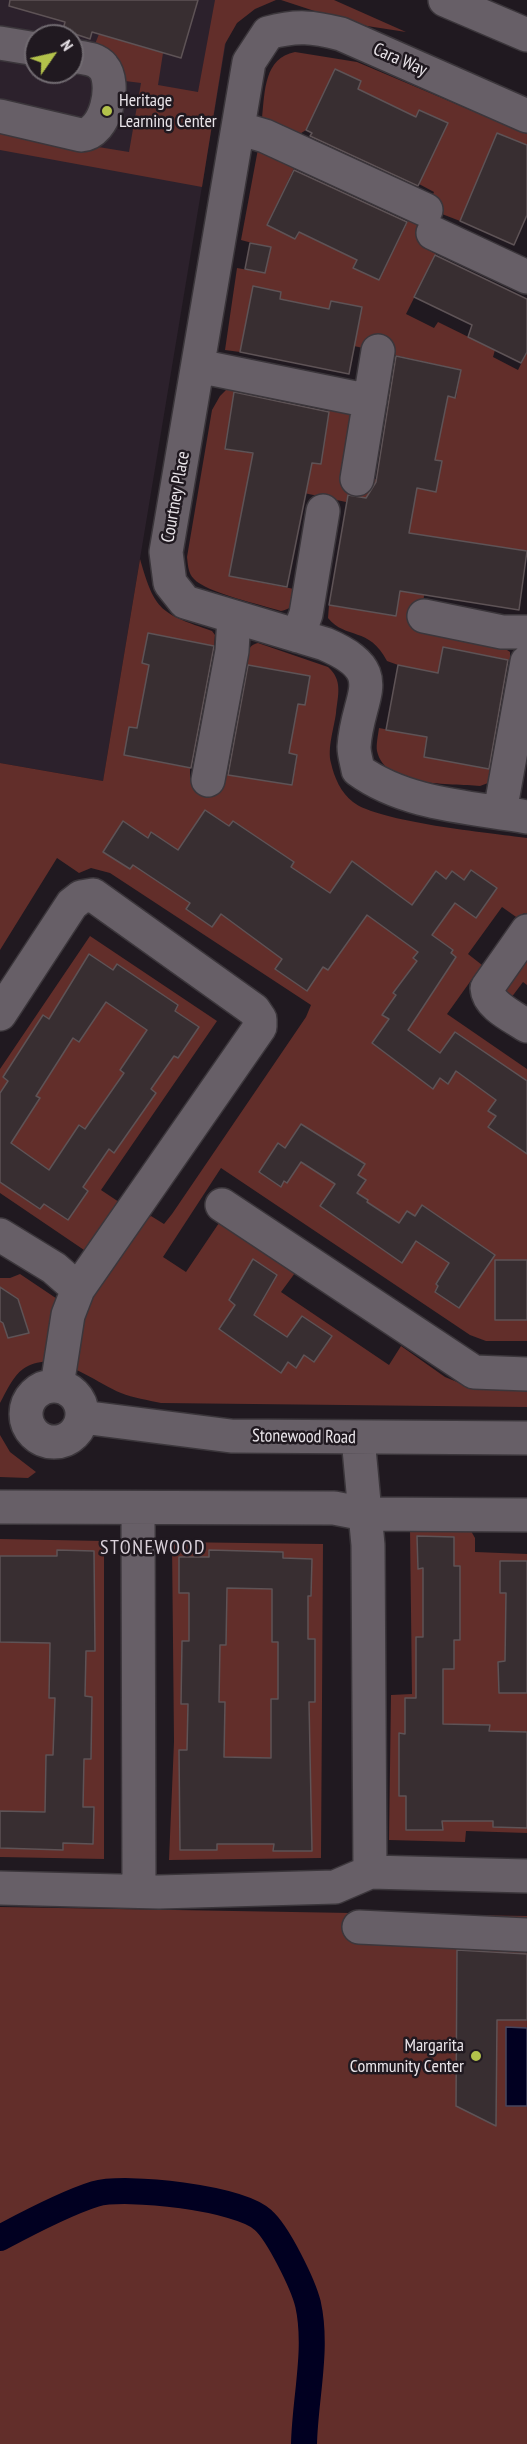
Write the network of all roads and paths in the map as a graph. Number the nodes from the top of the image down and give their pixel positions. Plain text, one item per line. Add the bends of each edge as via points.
1 (445, 0) edge
2 (268, 33) joint
3 (527, 35) edge
4 (0, 43) edge
5 (24, 47) edge
6 (84, 59) edge
7 (0, 116) edge
8 (527, 116) edge
9 (238, 128) junction
10 (527, 277) edge
11 (378, 351) dead end
12 (198, 366) junction
13 (370, 401) junction
14 (357, 479) dead end
15 (323, 511) dead end
16 (424, 616) dead end
17 (234, 617) junction
18 (298, 636) junction
19 (526, 644) edge
20 (207, 780) dead end
21 (514, 815) edge
22 (527, 931) edge
23 (0, 1014) edge
24 (527, 1026) edge
25 (222, 1205) dead end
26 (0, 1235) edge
27 (78, 1289) junction
28 (527, 1374) edge
29 (57, 1386) junction
30 (82, 1417) junction
31 (358, 1438) junction
32 (527, 1438) edge
33 (0, 1507) edge
34 (138, 1508) junction
35 (365, 1514) junction
36 (527, 1515) edge
37 (370, 1872) junction
38 (527, 1876) edge
39 (0, 1888) edge
40 (139, 1891) junction
41 (359, 1928) dead end
42 (527, 1935) edge

1 - 3 street
2 - 8 street, Cara Way via 309,27 341,34
2 - 9 street, Courtney Place via 249,62
4 - 5 street
6 - 7 street via 98,62 108,74 105,114 93,130 81,135
9 - 10 street via 265,136
9 - 12 street, Courtney Place
11 - 13 street
12 - 13 street
12 - 17 street, Courtney Place via 166,552 170,583 185,602
13 - 14 street
15 - 18 street via 306,614
16 - 19 street via 502,632
17 - 18 street, Courtney Place
17 - 20 street via 232,651
18 - 21 street, Courtney Place via 346,653 360,664 367,684 354,748 358,770 375,782 416,798
19 - 21 street
22 - 24 street via 487,988 487,994 493,1003
23 - 27 street via 72,904 93,895 254,1010 260,1019 260,1028
25 - 28 street via 474,1372
26 - 27 street via 54,1268
27 - 29 street via 68,1315
29 - 30 street via 77,1398
29 - 30 street via 46,1387 31,1397 25,1413 30,1430 37,1437 56,1443 73,1434
30 - 31 street, Stonewood Road via 231,1436
31 - 32 street, Stonewood Road
31 - 35 street
33 - 34 street
34 - 35 street via 334,1508
34 - 40 street
35 - 36 street
35 - 37 street
37 - 38 street
37 - 40 street via 335,1887
39 - 40 street
41 - 42 street

